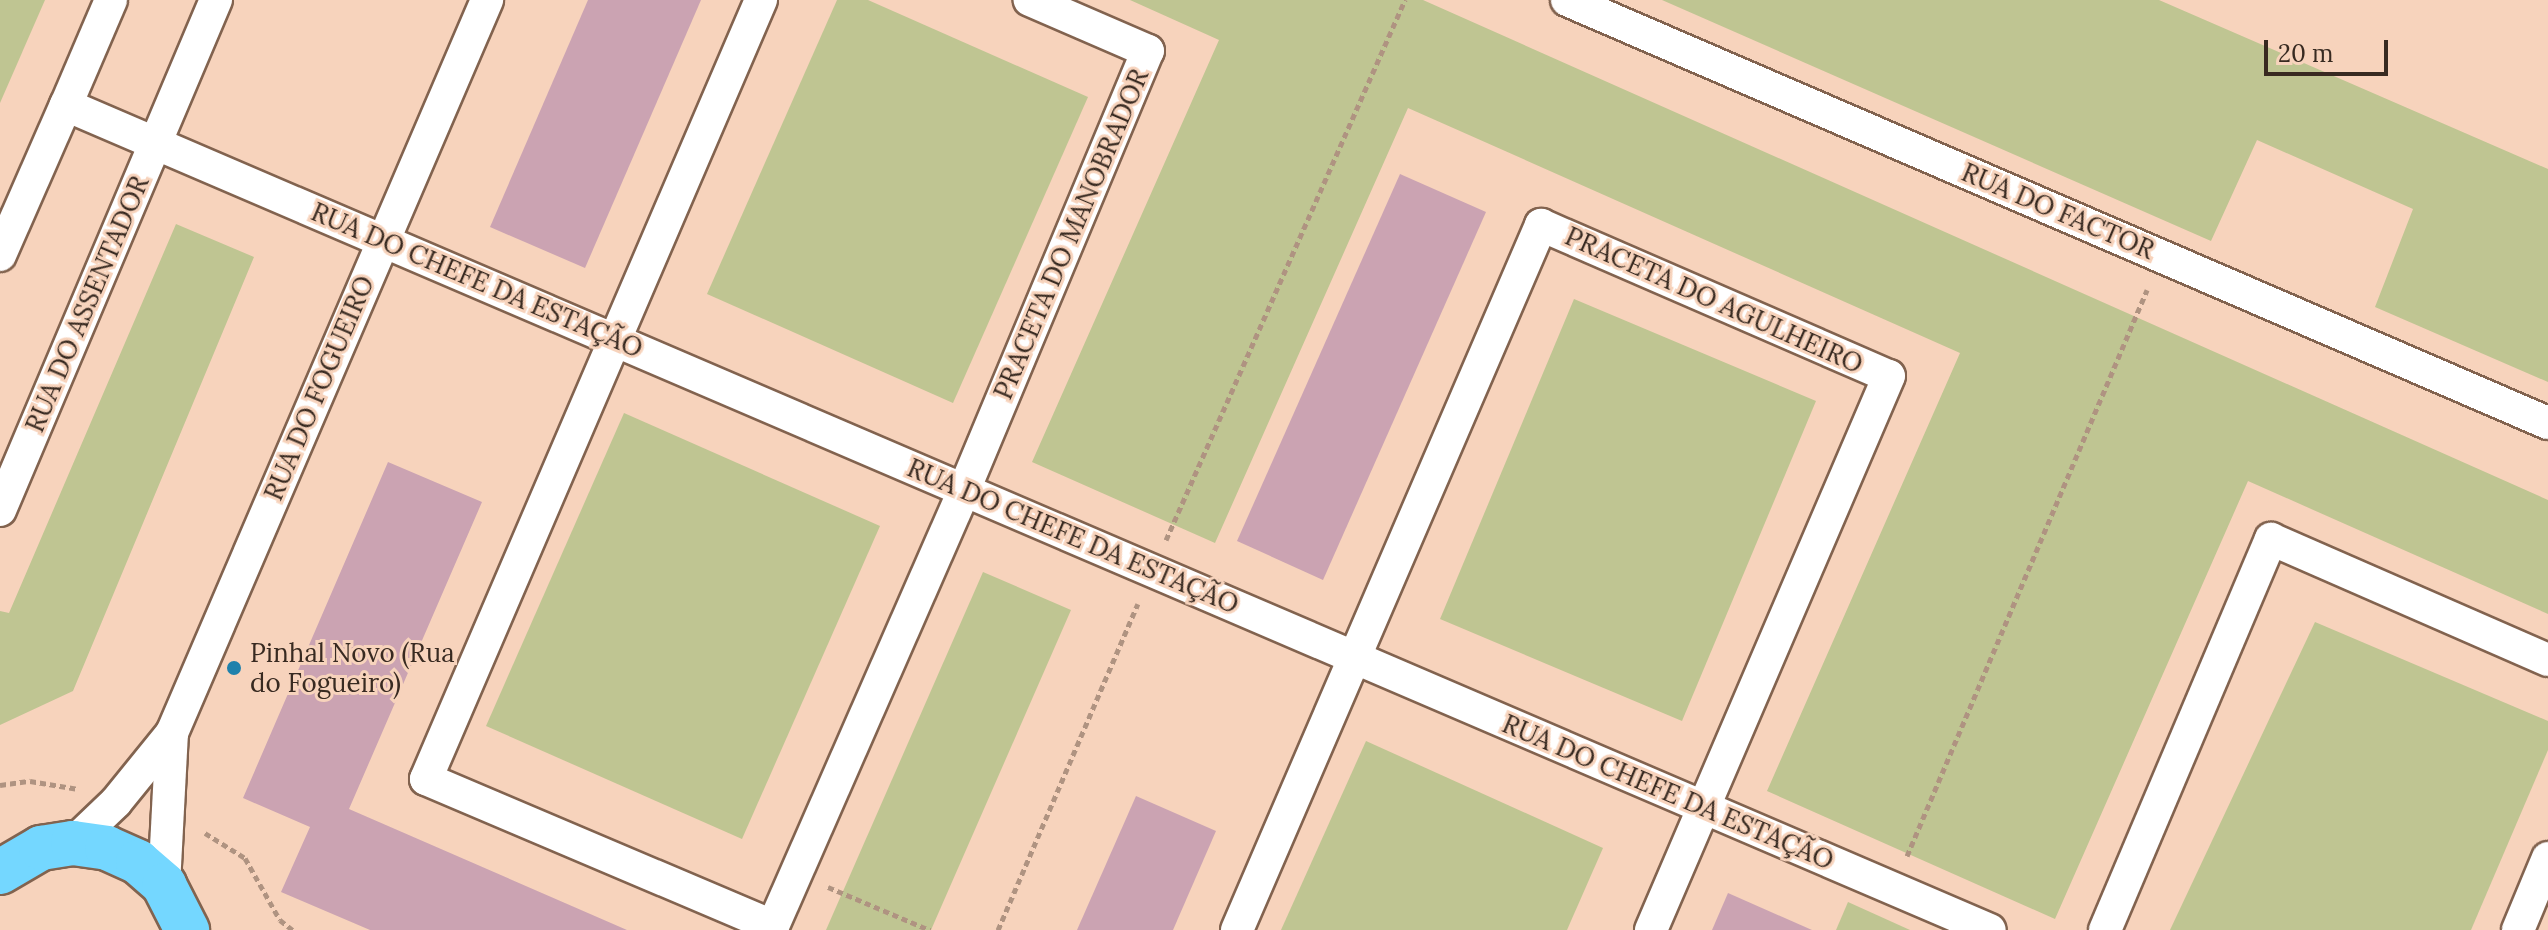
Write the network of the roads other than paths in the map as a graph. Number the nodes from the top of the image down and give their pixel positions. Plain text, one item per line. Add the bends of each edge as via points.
1 (111, 0) edge
2 (216, 0) edge
3 (487, 0) edge
4 (761, 0) edge
5 (1030, 0) edge
6 (1567, 0) edge
7 (66, 105) junction
8 (155, 142) junction
9 (382, 240) junction
10 (0, 255) edge
11 (612, 338) junction
12 (2548, 423) edge
13 (964, 490) junction
14 (0, 510) edge
15 (1355, 658) junction
16 (2548, 660) edge
17 (172, 733) junction
18 (1705, 807) junction
19 (73, 843) junction
20 (2548, 858) edge
21 (4, 865) edge
22 (164, 885) junction
23 (187, 930) edge
24 (1237, 930) edge
25 (1651, 930) edge
26 (1990, 930) edge
27 (2105, 930) edge
28 (2518, 930) edge

1 - 7 street
2 - 8 street, RUA DO ASSENTADOR
3 - 9 street, RUA DO FOGUEIRO
4 - 11 street
5 - 13 street, PRACETA DO MANOBRADOR via 1148,51
6 - 12 street, RUA DO FACTOR
7 - 8 street, RUA DO ASSENTADOR
7 - 10 street
8 - 9 street, RUA DO CHEFE DA ESTAÇÃO
8 - 14 street, RUA DO ASSENTADOR
9 - 11 street, RUA DO CHEFE DA ESTAÇÃO
9 - 17 street, RUA DO FOGUEIRO
11 - 13 street, RUA DO CHEFE DA ESTAÇÃO
11 - 13 street via 426,779 773,926
13 - 15 street, RUA DO CHEFE DA ESTAÇÃO
15 - 18 street, RUA DO CHEFE DA ESTAÇÃO
15 - 18 street, PRACETA DO AGULHEIRO via 1541,225 1556,231 1889,376
15 - 24 street
16 - 27 street via 2271,539
17 - 19 street via 116,802
17 - 22 street
18 - 25 street
18 - 26 street, RUA DO CHEFE DA ESTAÇÃO
19 - 21 main road via 41,848
19 - 22 main road via 107,848 138,862
20 - 28 street
22 - 23 main road

